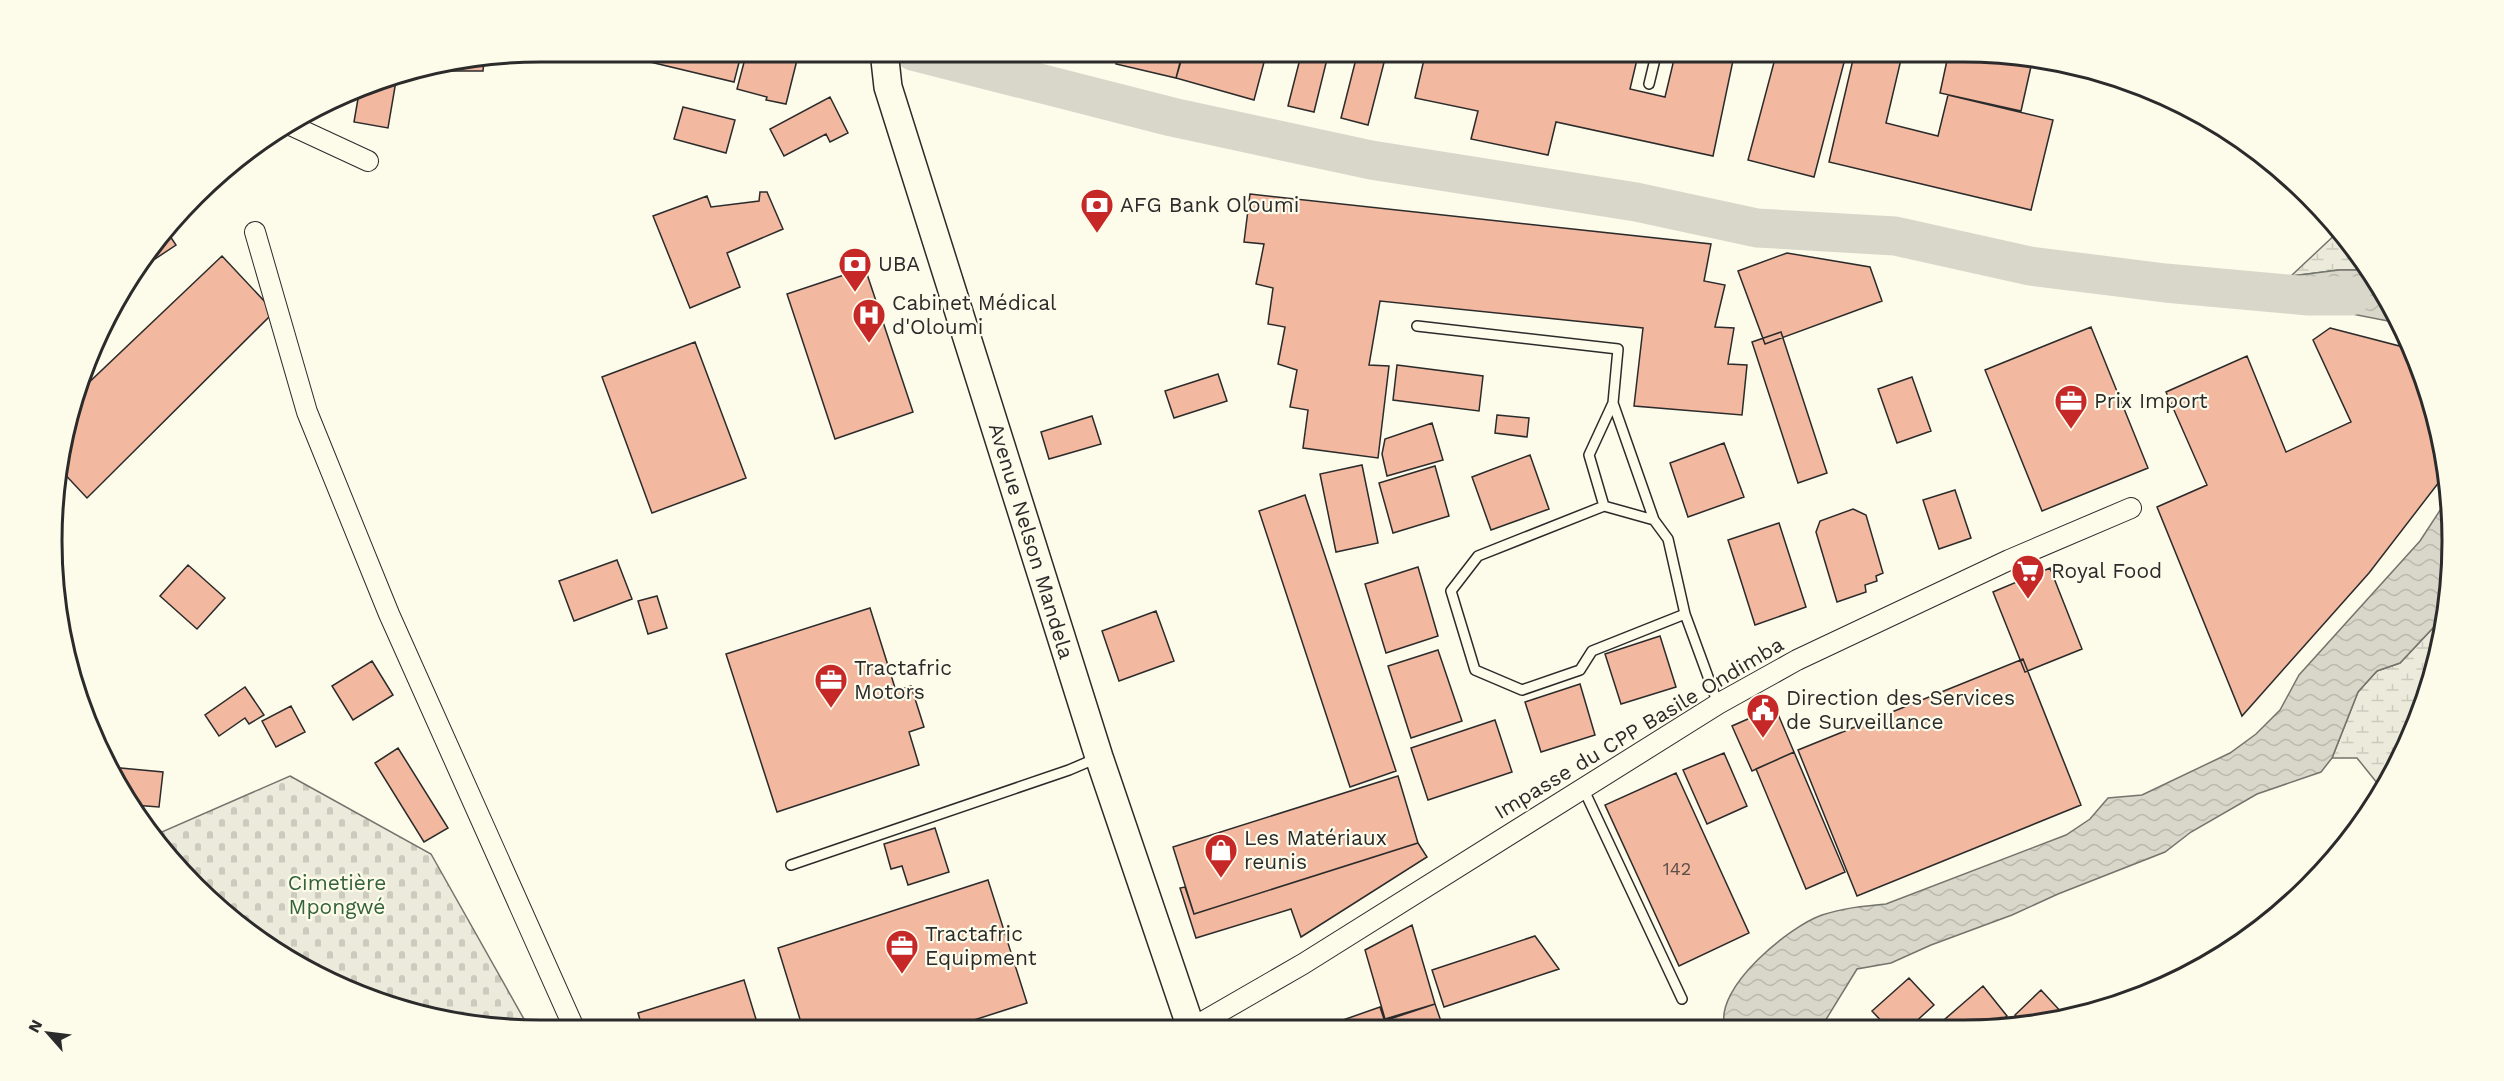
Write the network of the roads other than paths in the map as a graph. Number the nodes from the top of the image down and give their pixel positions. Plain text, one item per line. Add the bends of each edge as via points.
1 (885, 62) edge
2 (1654, 62) edge
3 (1649, 84) dead end
4 (297, 128) edge
5 (368, 161) dead end
6 (255, 232) dead end
7 (1417, 326) dead end
8 (1613, 403) junction
9 (1604, 506) junction
10 (2131, 508) dead end
11 (1654, 520) junction
12 (1685, 614) junction
13 (1718, 704) junction
14 (1099, 757) junction
15 (1582, 788) junction
16 (791, 865) dead end
17 (1682, 999) dead end
18 (571, 1020) edge
19 (1189, 1020) edge
20 (1206, 1020) edge

1 - 14 main road, Avenue Nelson Mandela via 888,87
2 - 3 lane
4 - 5 street
6 - 18 street via 312,423 389,614
7 - 8 lane via 1618,349
8 - 9 lane via 1589,455
8 - 11 lane
9 - 11 lane
9 - 12 lane via 1478,556 1450,591 1475,670 1522,690 1580,670 1592,651
10 - 13 street, Impasse du CPP Basile Ondimba via 1916,602
11 - 12 lane via 1668,539
12 - 13 lane
13 - 15 street, Impasse du CPP Basile Ondimba
14 - 16 lane
14 - 19 main road, Avenue Nelson Mandela
15 - 17 lane
15 - 20 street, Impasse du CPP Basile Ondimba via 1303,964

